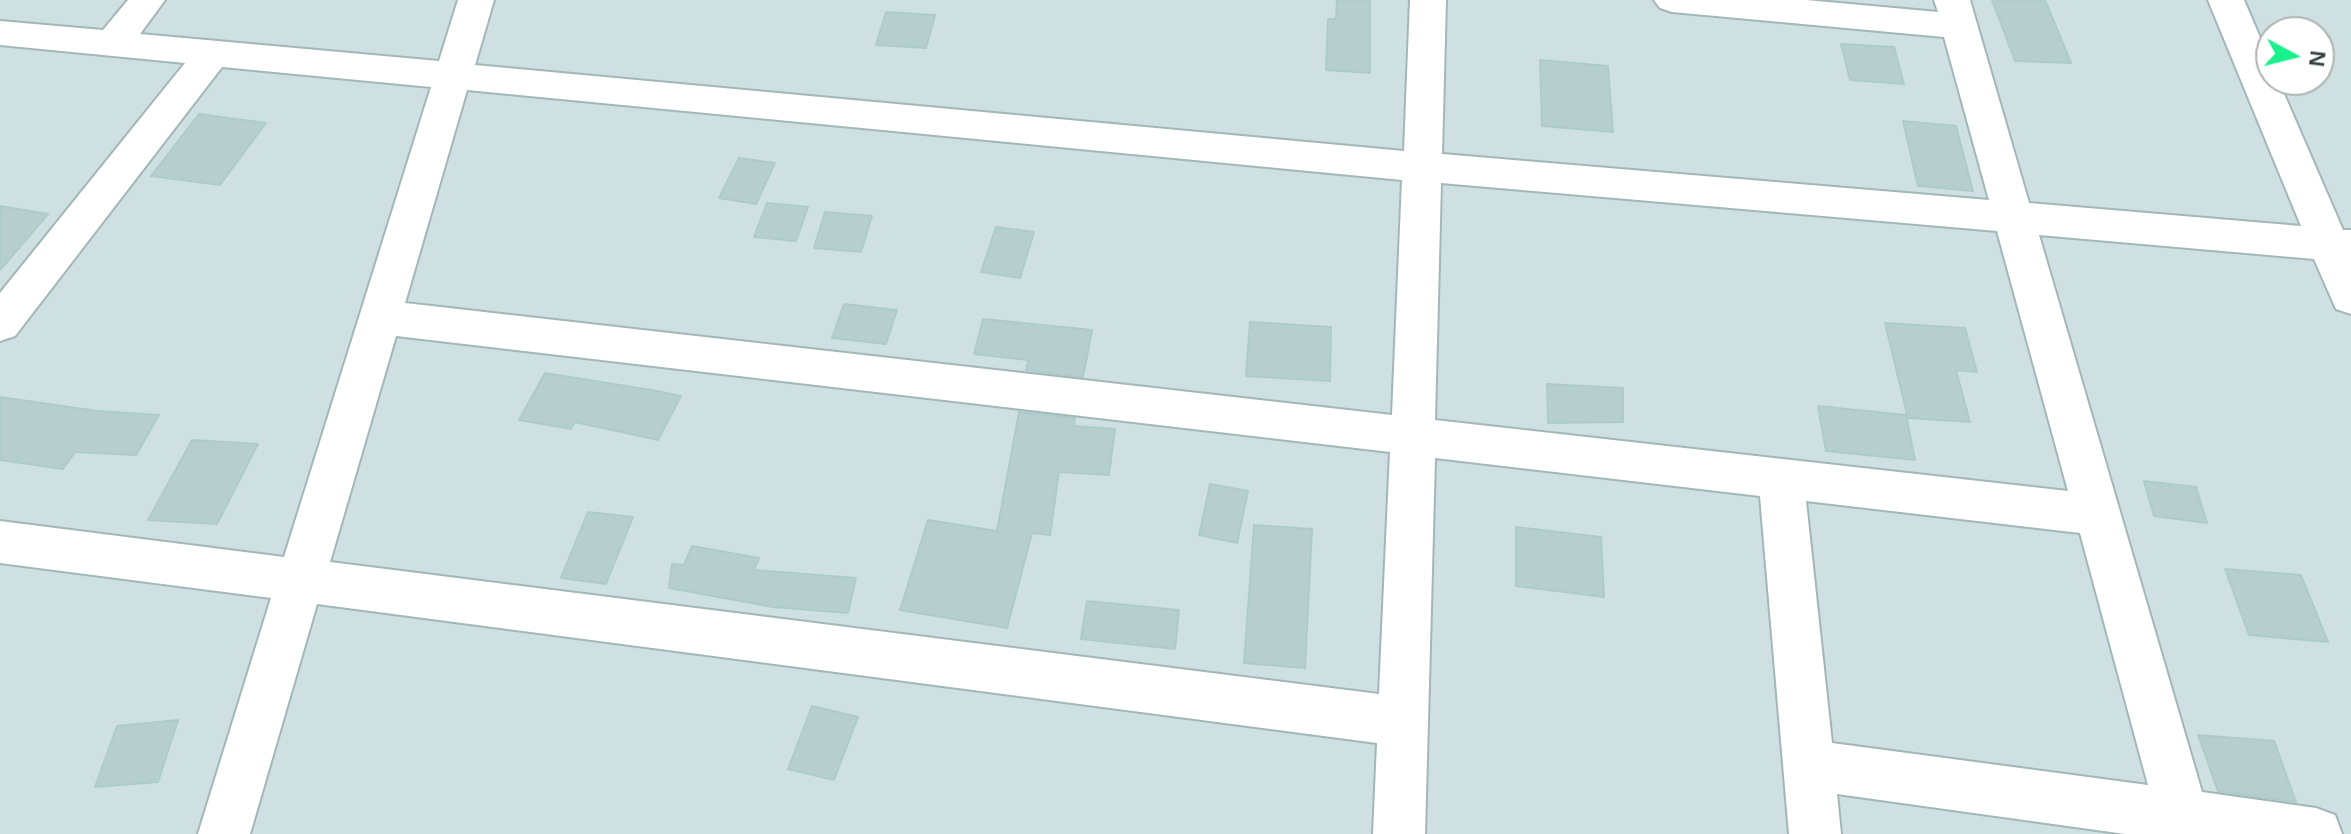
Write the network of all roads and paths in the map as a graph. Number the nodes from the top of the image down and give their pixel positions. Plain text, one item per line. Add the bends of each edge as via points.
1 (147, 0) edge
2 (476, 0) edge
3 (1428, 0) edge
4 (1672, 0) edge
5 (2226, 0) edge
6 (1714, 2) edge
7 (1955, 13) edge
8 (0, 33) edge
9 (113, 43) junction
10 (213, 53) junction
11 (455, 75) junction
12 (1422, 167) junction
13 (2013, 217) junction
14 (2340, 245) edge
15 (15, 283) edge
16 (2351, 297) edge
17 (381, 317) junction
18 (0, 324) edge
19 (1413, 435) junction
20 (1781, 478) junction
21 (2097, 515) junction
22 (0, 542) edge
23 (301, 580) junction
24 (1403, 722) junction
25 (1809, 765) junction
26 (2183, 816) junction
27 (224, 834) edge
28 (1399, 834) edge
29 (1815, 834) edge
30 (2316, 834) edge

1 - 9 street
2 - 11 street
3 - 12 street
4 - 6 street
5 - 14 street
6 - 7 street
7 - 13 street
8 - 9 street
9 - 10 street
10 - 11 street
10 - 15 street
11 - 12 street
11 - 17 street
12 - 13 street
12 - 19 street
13 - 14 street
13 - 21 street
14 - 16 street
15 - 18 street
17 - 19 street
17 - 23 street
19 - 20 street
19 - 24 street
20 - 21 street
20 - 25 street
21 - 26 street
22 - 23 street
23 - 24 street
23 - 27 street
24 - 28 street
25 - 26 street
25 - 29 street
26 - 30 street

